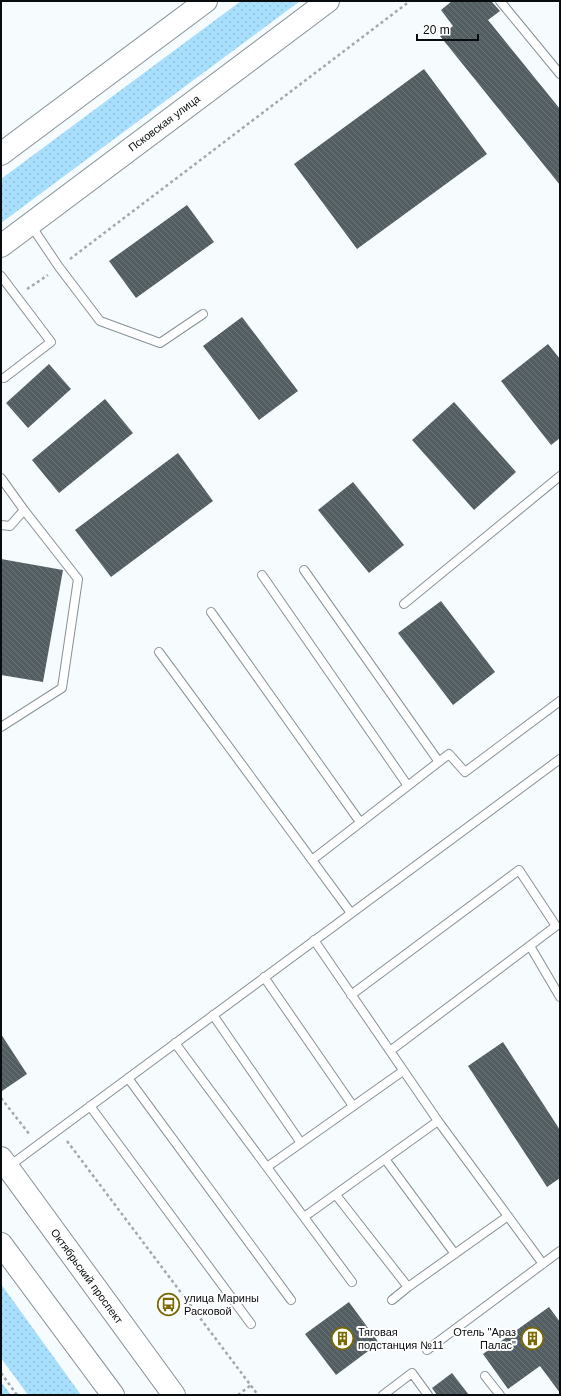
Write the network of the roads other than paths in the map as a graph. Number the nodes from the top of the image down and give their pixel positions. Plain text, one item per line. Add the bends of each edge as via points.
1 (206, 1) edge
2 (328, 1) edge
3 (500, 1) edge
4 (560, 74) edge
5 (3, 148) edge
6 (30, 224) junction
7 (1, 246) edge
8 (1, 276) edge
9 (203, 314) dead end
10 (4, 378) dead end
11 (560, 476) edge
12 (1, 478) edge
13 (24, 510) junction
14 (1, 525) edge
15 (304, 570) dead end
16 (262, 575) dead end
17 (404, 604) dead end
18 (211, 612) dead end
19 (159, 652) dead end
20 (560, 700) edge
21 (1, 727) edge
22 (560, 759) edge
23 (439, 762) junction
24 (408, 786) junction
25 (360, 822) junction
26 (312, 860) junction
27 (351, 913) junction
28 (558, 926) edge
29 (314, 940) junction
30 (530, 946) junction
31 (264, 977) junction
32 (351, 994) junction
33 (560, 997) edge
34 (213, 1015) junction
35 (176, 1043) junction
36 (390, 1051) junction
37 (403, 1071) junction
38 (128, 1078) junction
39 (90, 1106) junction
40 (353, 1106) junction
41 (438, 1121) junction
42 (301, 1143) junction
43 (385, 1159) junction
44 (4, 1162) edge
45 (267, 1167) junction
46 (336, 1195) junction
47 (508, 1216) junction
48 (304, 1217) junction
49 (1, 1244) edge
50 (560, 1251) edge
51 (455, 1254) junction
52 (542, 1264) junction
53 (352, 1282) dead end
54 (408, 1287) junction
55 (291, 1300) dead end
56 (392, 1300) dead end
57 (251, 1324) dead end
58 (427, 1350) dead end
59 (485, 1376) dead end
60 (113, 1395) edge
61 (174, 1395) edge
62 (383, 1395) edge
63 (428, 1395) edge
64 (500, 1395) edge

1 - 5 main road
2 - 6 main road, Псковская улица
3 - 4 lane
6 - 7 main road, Псковская улица
6 - 9 lane via 100,321 160,343
8 - 10 lane via 51,342
11 - 17 lane
12 - 13 lane
13 - 14 lane via 10,526
13 - 21 lane via 78,579 62,688
15 - 23 lane
16 - 24 lane
18 - 25 lane
19 - 26 lane
20 - 23 lane via 465,772 449,754
22 - 27 lane
23 - 24 lane
24 - 25 lane
25 - 26 lane
26 - 27 lane
27 - 29 lane
28 - 30 lane
28 - 32 lane via 519,870
29 - 31 lane
29 - 32 lane
30 - 33 lane
30 - 36 lane
31 - 34 lane
31 - 40 lane
32 - 36 lane
34 - 35 lane
34 - 42 lane
35 - 38 lane
35 - 45 lane
36 - 37 lane
37 - 40 lane
37 - 41 lane
38 - 39 lane
38 - 55 lane
39 - 44 lane via 37,1145
39 - 57 lane
40 - 42 lane
41 - 43 lane
41 - 47 lane
42 - 45 lane
43 - 46 lane
43 - 51 lane
44 - 61 main road, Октябрьский проспект
45 - 48 lane
46 - 48 lane
46 - 54 lane
47 - 51 lane
47 - 52 lane
48 - 53 lane
49 - 60 main road
50 - 52 lane
51 - 54 lane
52 - 58 lane
54 - 56 lane
59 - 64 lane
62 - 63 lane via 412,1374

